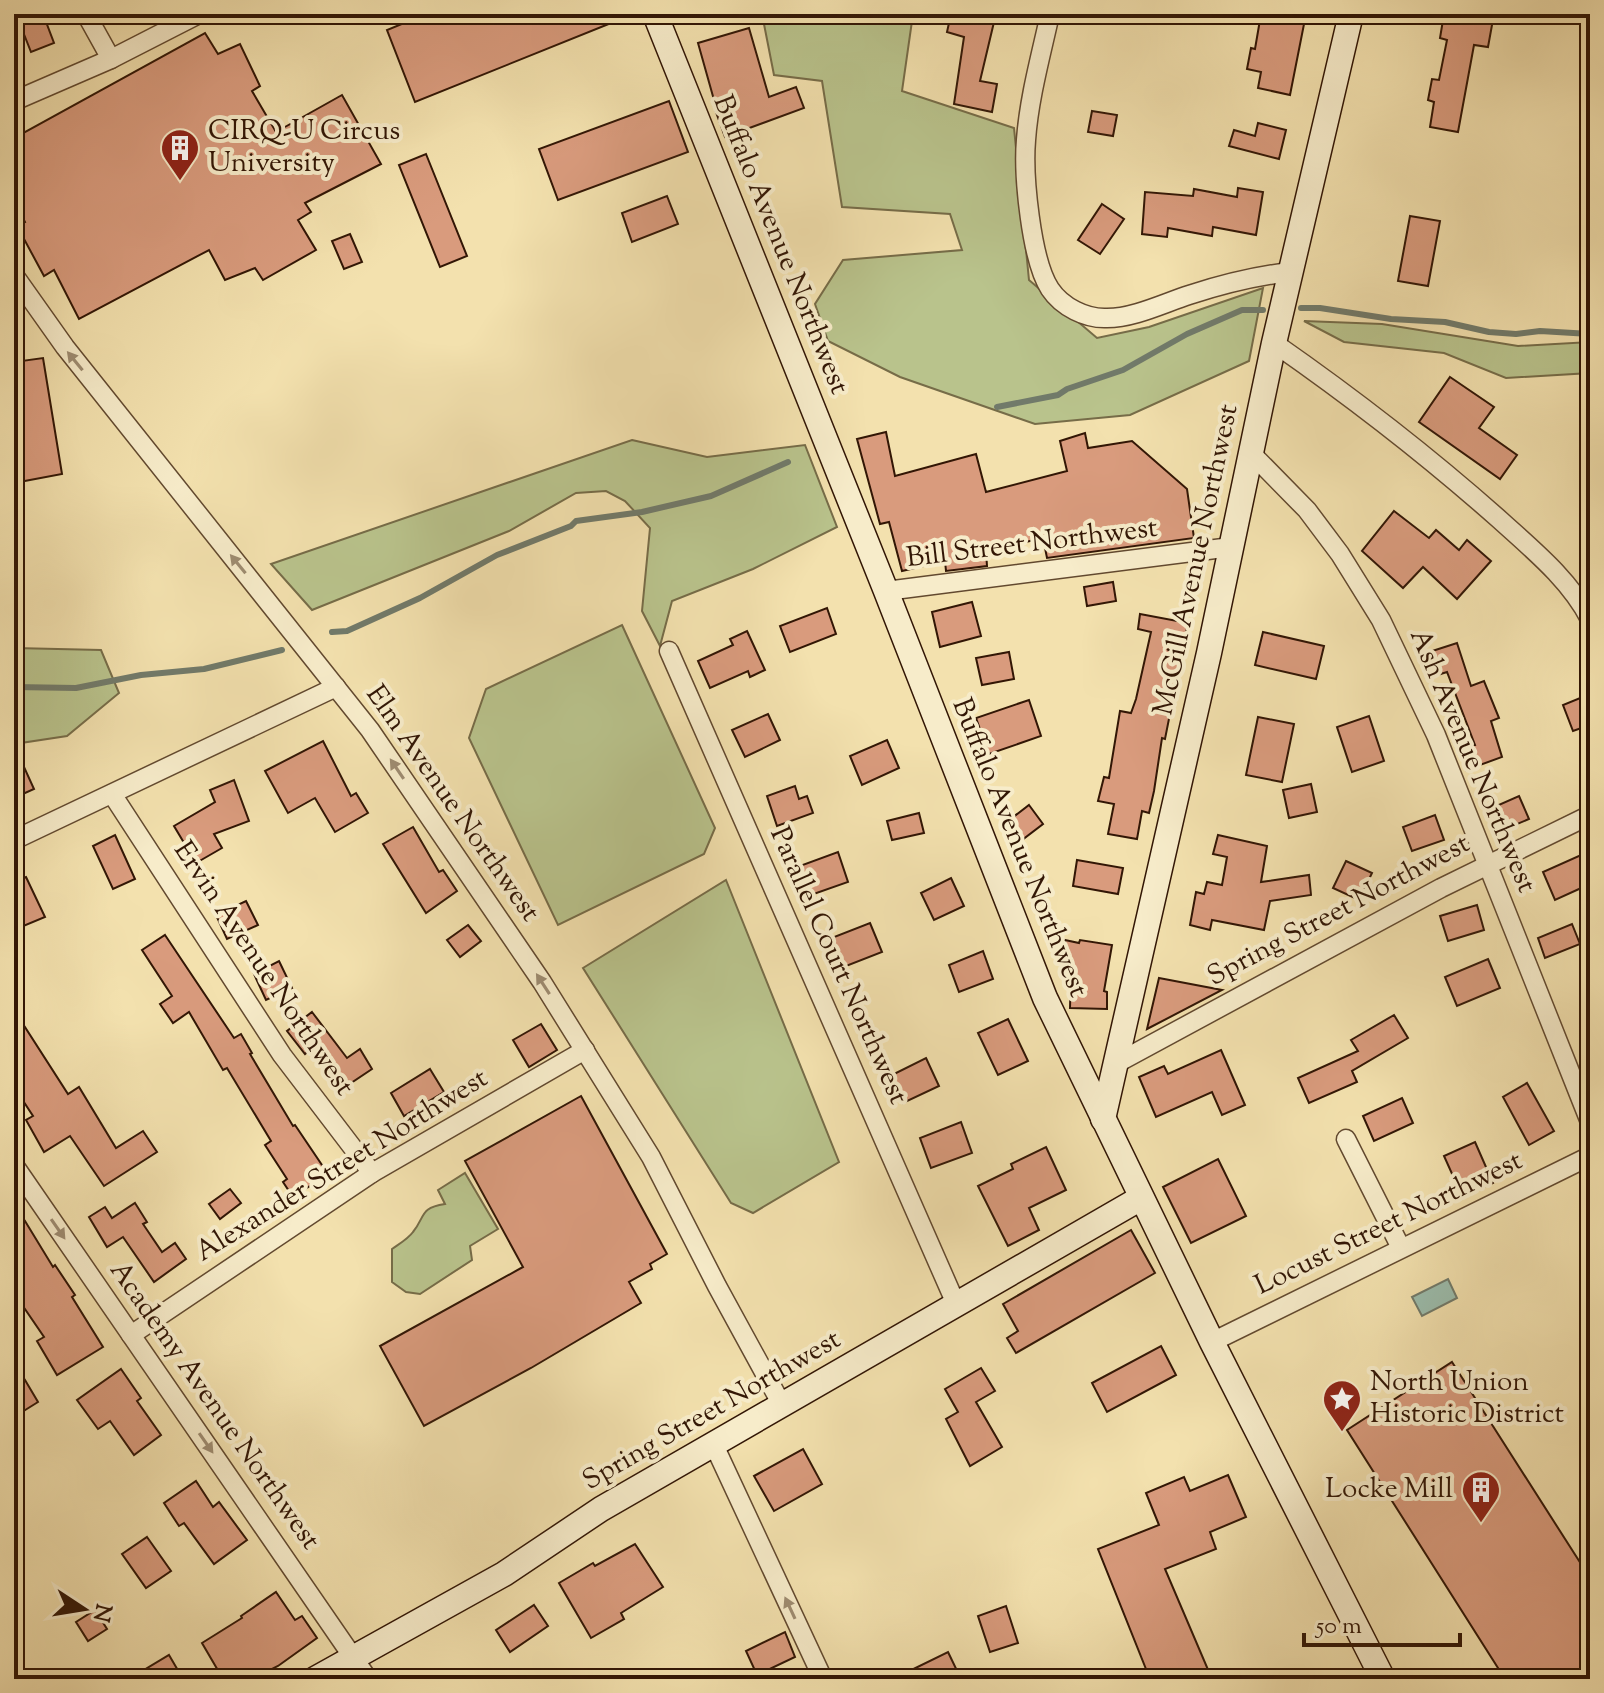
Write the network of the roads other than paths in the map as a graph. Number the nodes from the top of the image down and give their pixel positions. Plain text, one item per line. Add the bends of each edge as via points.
1 (86, 14) edge
2 (199, 14) edge
3 (655, 14) edge
4 (1050, 14) edge
5 (1351, 14) edge
6 (111, 59) junction
7 (14, 101) edge
8 (1290, 272) junction
9 (14, 275) edge
10 (1274, 343) junction
11 (1251, 453) junction
12 (1231, 547) junction
13 (886, 591) junction
14 (1590, 619) edge
15 (669, 651) dead end
16 (336, 687) junction
17 (112, 794) junction
18 (1590, 815) edge
19 (14, 840) edge
20 (1489, 866) junction
21 (585, 1050) junction
22 (1117, 1063) junction
23 (1103, 1119) junction
24 (1590, 1122) edge
25 (1346, 1139) dead end
26 (1590, 1156) edge
27 (14, 1165) edge
28 (372, 1173) junction
29 (1141, 1198) junction
30 (1401, 1248) junction
31 (956, 1304) junction
32 (131, 1335) junction
33 (1212, 1342) junction
34 (782, 1405) junction
35 (714, 1445) junction
36 (354, 1656) junction
37 (315, 1679) edge
38 (368, 1679) edge
39 (823, 1679) edge
40 (1383, 1679) edge

1 - 6 street
2 - 6 street
3 - 13 street, Buffalo Avenue Northwest
4 - 8 street via 1031,106 1025,172 1036,256 1050,289 1086,316 1108,318 1252,277
5 - 8 street, McGill Avenue Northwest
6 - 7 street
8 - 10 street, McGill Avenue Northwest
16 -> 9 street, Elm Avenue Northwest via 65,347
10 - 11 street, McGill Avenue Northwest
10 - 14 street via 1448,473 1560,577
11 - 12 street, McGill Avenue Northwest
11 - 20 street, Ash Avenue Northwest via 1307,510 1381,620 1436,735
12 - 13 street, Bill Street Northwest
12 - 22 street, McGill Avenue Northwest
13 - 23 street, Buffalo Avenue Northwest via 1045,998
15 - 31 street, Parallel Court Northwest
16 - 17 street
21 -> 16 street, Elm Avenue Northwest
17 - 19 street
17 - 28 street, Ervin Avenue Northwest via 282,1055
18 - 20 street, Spring Street Northwest
20 - 22 street, Spring Street Northwest
20 - 24 street, Ash Avenue Northwest
21 - 28 street, Alexander Street Northwest
21 - 34 street, Elm Avenue Northwest via 651,1157
22 - 23 street, McGill Avenue Northwest
23 - 29 street, Buffalo Avenue Northwest
25 - 30 street
26 - 30 street, Locust Street Northwest
27 -> 32 street, Academy Avenue Northwest
28 - 32 street, Alexander Street Northwest
29 - 31 street, Spring Street Northwest
29 - 33 street, Buffalo Avenue Northwest
30 - 33 street, Locust Street Northwest
31 - 34 street, Spring Street Northwest
32 -> 36 street, Academy Avenue Northwest
33 - 40 street, Buffalo Avenue Northwest
34 - 35 street, Spring Street Northwest
35 - 36 street, Spring Street Northwest via 601,1509 504,1574
39 -> 35 street
36 - 37 street, Spring Street Northwest
36 - 38 street, Academy Avenue Northwest

